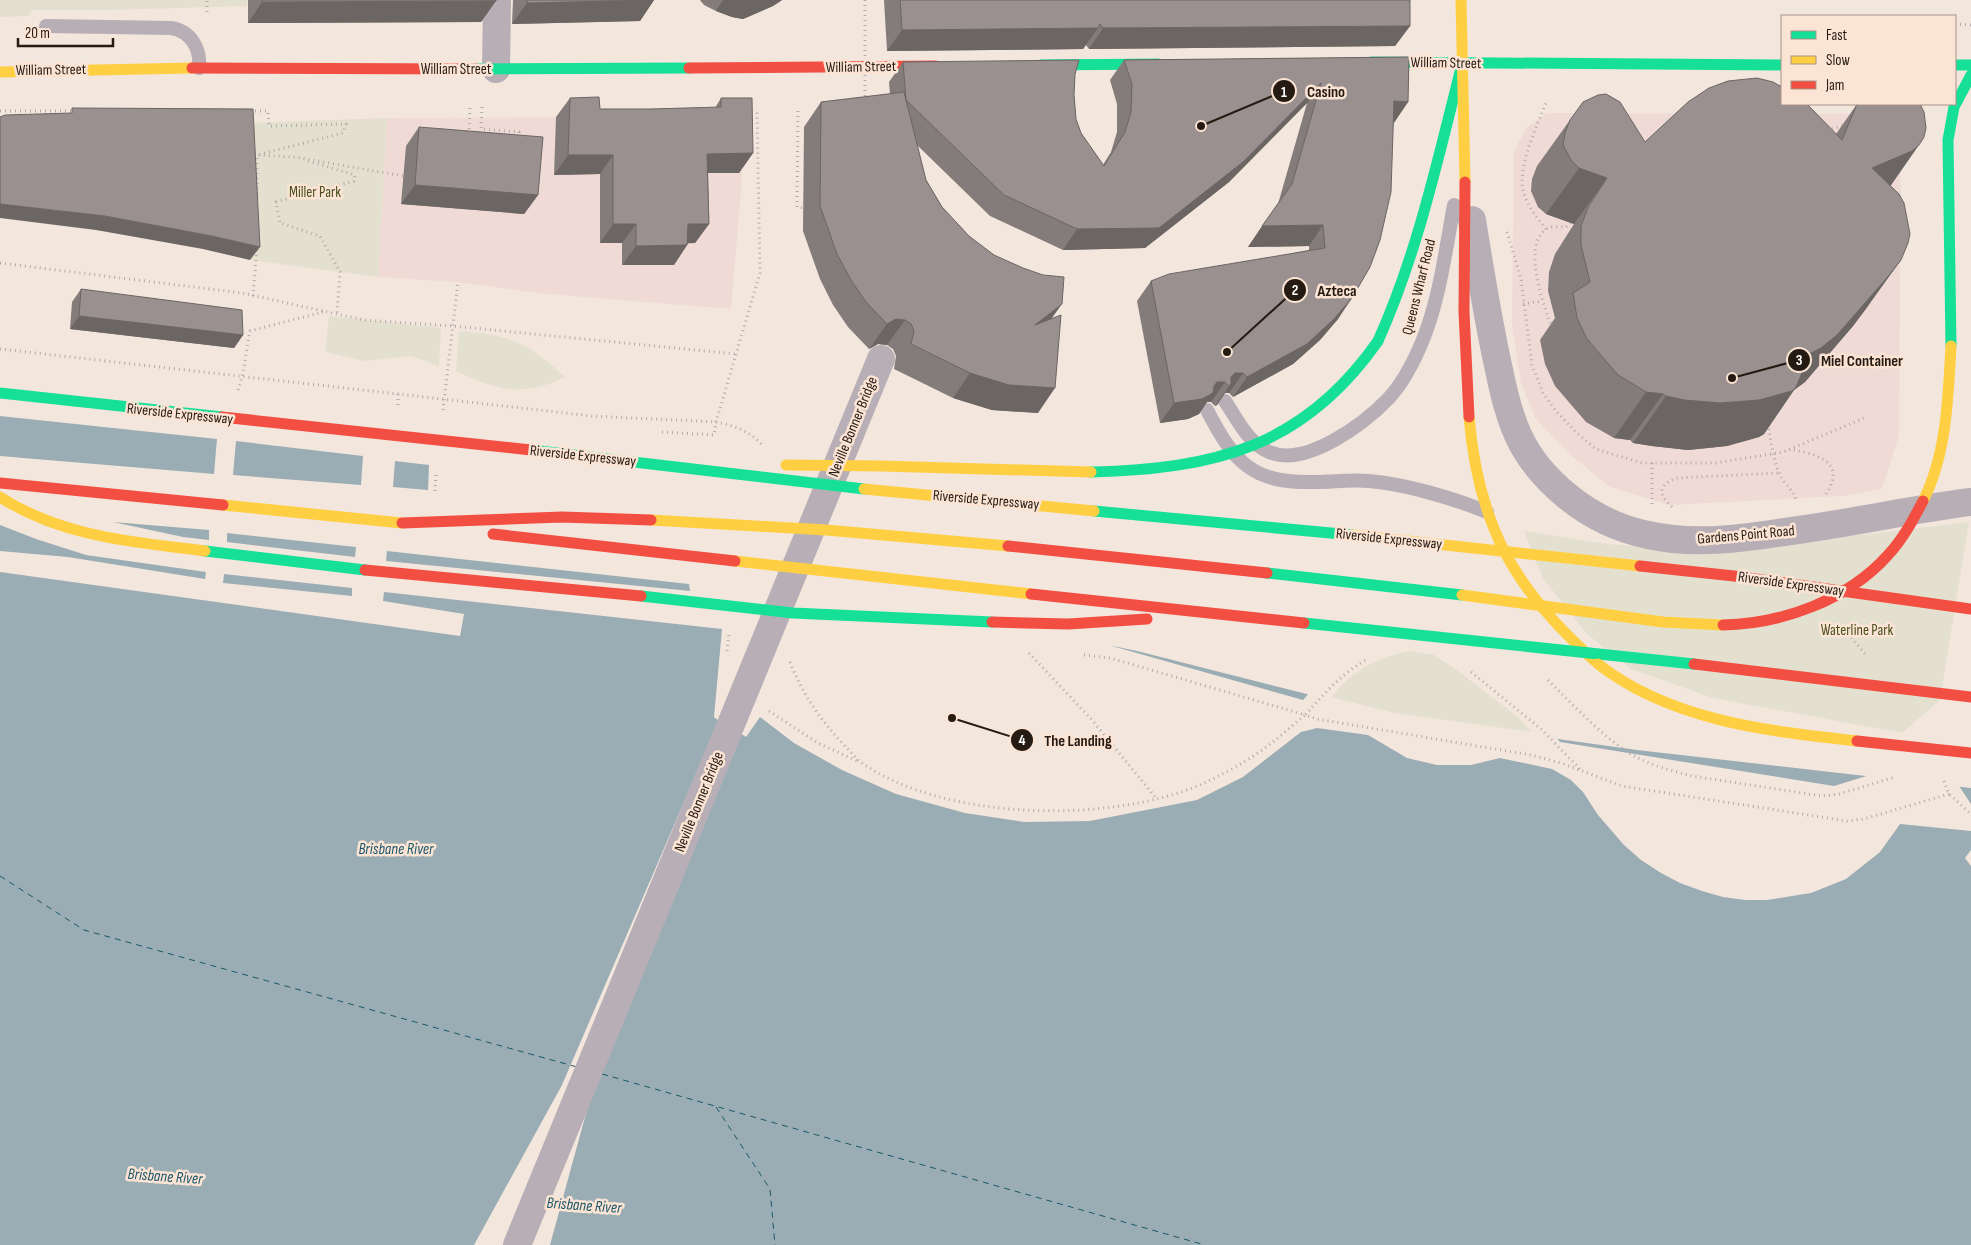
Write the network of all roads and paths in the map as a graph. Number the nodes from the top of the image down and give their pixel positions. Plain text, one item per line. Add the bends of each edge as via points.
1 (207, 0) edge
2 (497, 0) edge
3 (865, 0) edge
4 (1461, 0) edge
5 (207, 12) dead end
6 (1956, 24) edge
7 (1971, 25) edge
8 (46, 26) dead end
9 (1364, 62) edge
10 (1171, 64) edge
11 (1462, 64) junction
12 (1034, 65) edge
13 (1781, 65) edge
14 (1956, 65) edge
15 (1971, 65) edge
16 (946, 66) edge
17 (199, 68) junction
18 (496, 69) junction
19 (0, 72) edge
20 (1971, 75) edge
21 (1547, 100) dead end
22 (1956, 103) edge
23 (1955, 105) edge
24 (482, 107) dead end
25 (470, 108) dead end
26 (865, 109) edge
27 (0, 111) edge
28 (79, 111) edge
29 (248, 111) edge
30 (757, 111) dead end
31 (798, 111) dead end
32 (1850, 124) edge
33 (1820, 133) edge
34 (518, 139) edge
35 (469, 143) edge
36 (1464, 151) junction
37 (257, 155) junction
38 (295, 157) junction
39 (403, 176) dead end
40 (1465, 182) junction
41 (257, 202) edge
42 (806, 208) dead end
43 (1576, 218) edge
44 (1505, 227) dead end
45 (1546, 229) junction
46 (257, 240) edge
47 (0, 263) edge
48 (458, 282) dead end
49 (253, 296) junction
50 (1543, 301) junction
51 (1524, 304) junction
52 (326, 311) junction
53 (338, 313) junction
54 (452, 326) junction
55 (1554, 332) dead end
56 (736, 354) junction
57 (881, 359) dead end
58 (0, 393) edge
59 (236, 395) dead end
60 (1225, 401) edge
61 (1207, 410) edge
62 (442, 417) dead end
63 (1867, 417) dead end
64 (716, 422) dead end
65 (1768, 424) edge
66 (1789, 449) junction
67 (1773, 454) junction
68 (1652, 463) junction
69 (756, 465) dead end
70 (776, 465) dead end
71 (677, 466) junction
72 (1780, 473) junction
73 (0, 483) edge
74 (1795, 495) dead end
75 (0, 498) edge
76 (1823, 498) dead end
77 (1971, 502) edge
78 (1652, 503) dead end
79 (1677, 509) dead end
80 (1488, 512) junction
81 (402, 523) junction
82 (1971, 609) edge
83 (1226, 614) junction
84 (1839, 622) dead end
85 (1023, 647) dead end
86 (1372, 657) dead end
87 (789, 658) dead end
88 (1870, 660) dead end
89 (1468, 670) dead end
90 (1971, 697) edge
91 (1305, 715) junction
92 (1971, 753) edge
93 (1583, 771) junction
94 (1941, 773) dead end
95 (1949, 794) junction
96 (1156, 798) junction
97 (1971, 814) edge
98 (517, 1245) edge

1 - 5 path
2 - 18 street
3 - 26 path, bridge
4 - 11 main road
6 - 7 path
8 - 17 lane via 179,30 198,50
9 - 11 main road, William Street
10 - 12 main road
11 - 13 main road, William Street
11 - 36 main road
11 - 70 main road, bridge via 1414,253 1392,312 1364,362 1326,403 1309,416 1254,446 1207,460 1147,468 1081,471
14 - 15 main road
16 - 18 main road, William Street
17 - 18 main road, William Street
17 - 19 main road, William Street
20 - 22 main road, bridge
21 - 45 path via 1522,170 1524,194
23 - 81 main road, bridge via 1948,140 1950,387 1936,470 1923,504 1895,547 1853,585 1808,608 1768,618 1710,626 1407,589 896,535 605,518
24 - 34 path via 481,129 519,132
25 - 35 path
27 - 28 path
29 - 37 path via 268,111 269,126 346,124 343,133
30 - 56 path via 760,272
31 - 42 path via 797,207
32 - 33 path
36 - 40 main road
36 - 60 lane, Queens Wharf Road via 1432,312 1410,368 1389,398 1340,436 1312,449 1286,455 1271,453 1255,443
37 - 38 path
37 - 41 path
38 - 39 path
38 - 53 path via 355,176 354,181 276,202 280,223 320,236 340,272
40 - 77 street, Gardens Point Road via 1484,298 1514,423 1540,470 1587,510 1613,524 1650,536 1722,540
40 - 80 main road via 1463,298 1466,382 1473,450
43 - 45 path via 1566,227
44 - 51 path
45 - 50 path via 1535,246
46 - 49 path
47 - 49 path
48 - 54 path
49 - 52 path
50 - 51 path
50 - 55 path
51 - 68 path via 1532,365 1543,393 1555,410 1596,449
52 - 53 path
52 - 59 path via 250,331 243,376
53 - 54 path via 364,320
54 - 56 path
54 - 62 path
56 - 64 path
57 - 98 street, Neville Bonner Bridge, bridge
58 - 71 main road, Riverside Expressway, bridge
61 - 80 lane via 1235,456 1251,470 1272,480 1381,482
63 - 66 path
65 - 67 path
66 - 67 path
66 - 76 path via 1815,454 1832,469 1832,484
67 - 68 path via 1716,463
67 - 72 path
68 - 78 path
69 - 71 main road, bridge
71 - 82 main road, Riverside Expressway, bridge via 845,487 1396,539 1676,570
72 - 74 path
72 - 79 path via 1676,478 1665,484 1662,494 1664,500
73 - 81 main road
75 - 83 main road, bridge via 39,518 111,540 365,570 793,613 930,621 1068,624
80 - 92 main road, bridge via 1499,542 1521,582 1557,626 1618,680 1655,700 1710,717 1775,730
81 - 83 main road, bridge
83 - 90 main road, bridge
84 - 88 path
85 - 96 path via 1092,720
86 - 91 path via 1330,688
87 - 96 path via 800,686 828,728 861,762 896,782 968,803 1024,811 1086,810
89 - 93 path via 1541,729
91 - 93 path via 1317,720 1531,755
91 - 96 path via 1279,738 1243,762 1202,784
93 - 95 path via 1622,786 1847,821
94 - 95 path
95 - 97 path

